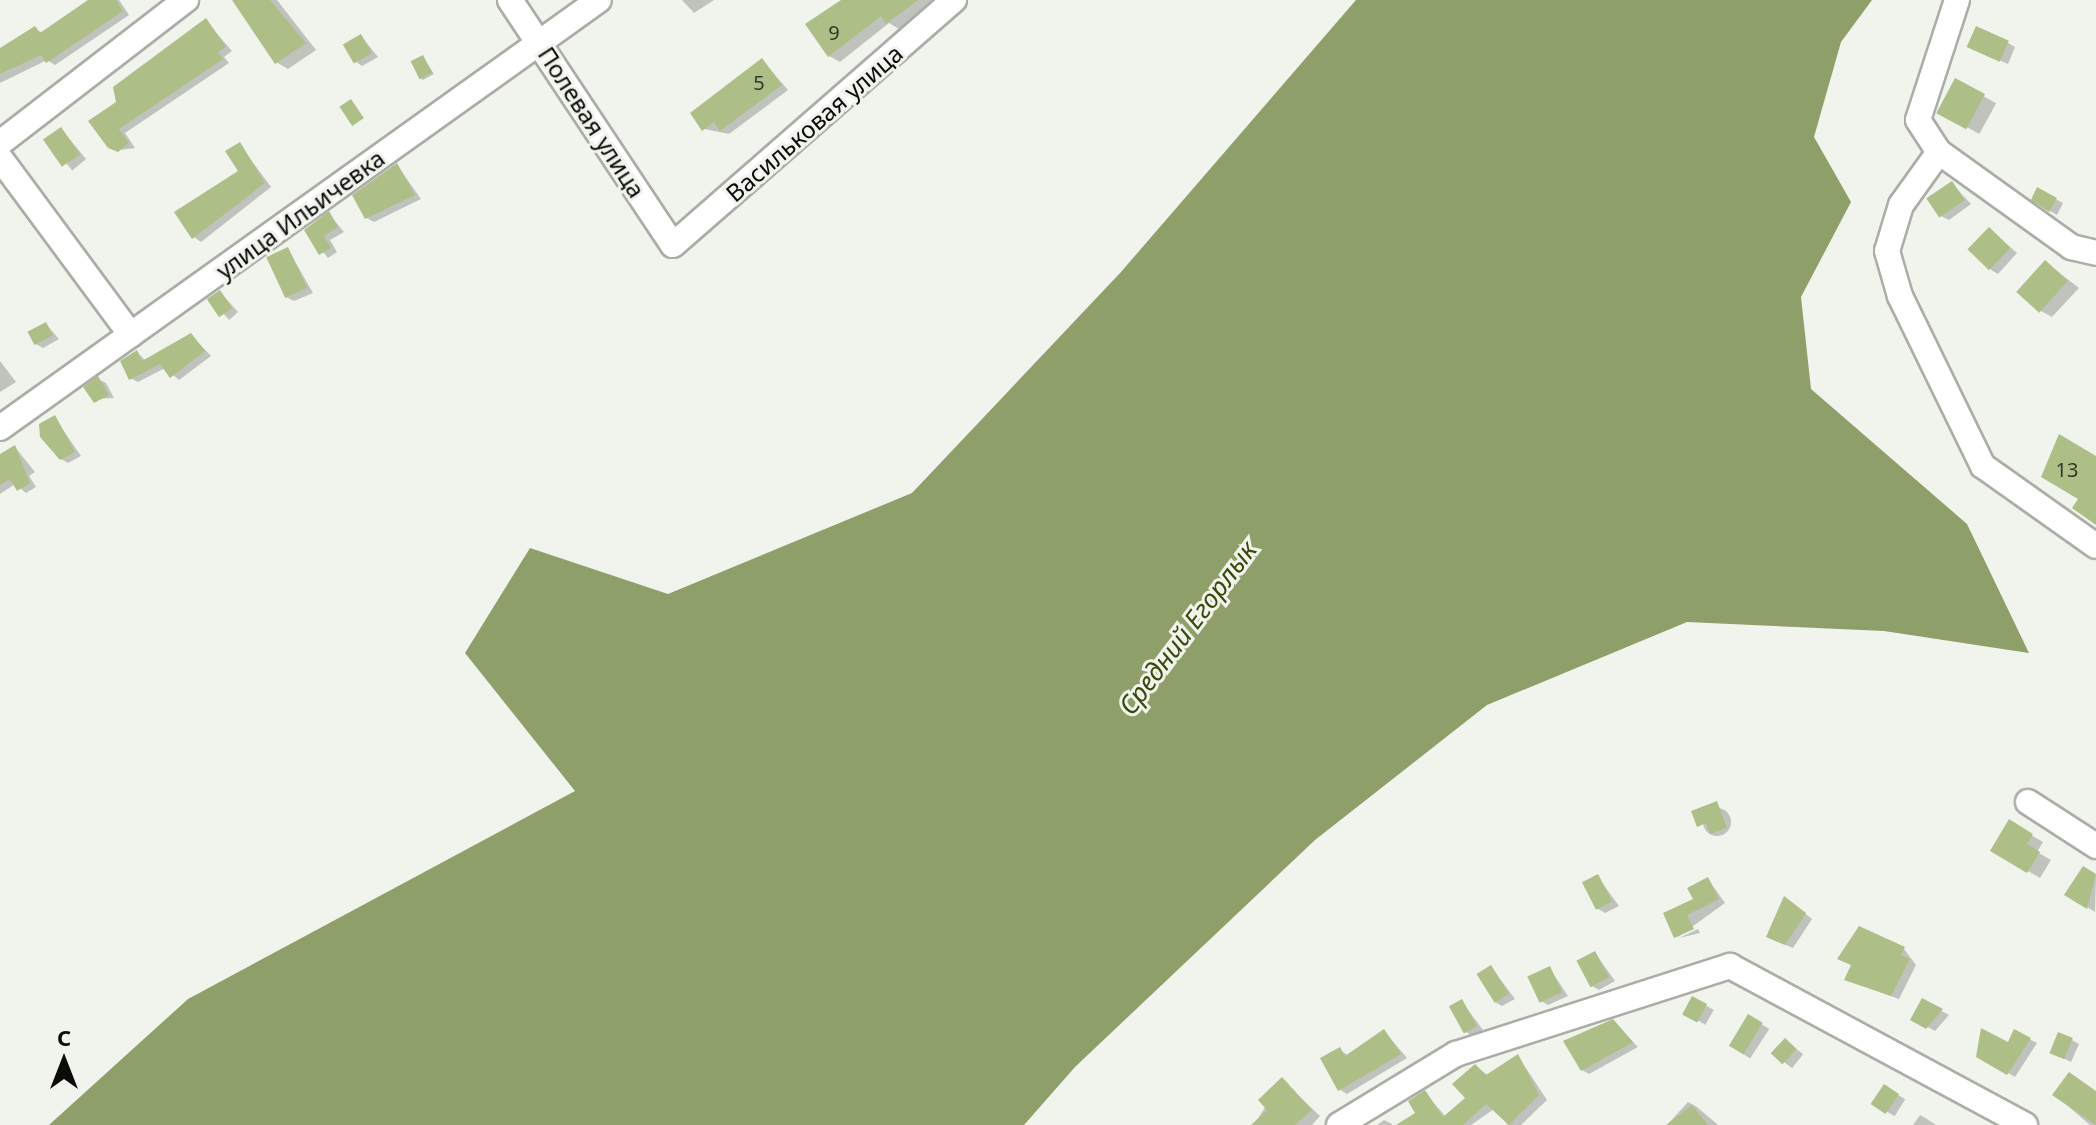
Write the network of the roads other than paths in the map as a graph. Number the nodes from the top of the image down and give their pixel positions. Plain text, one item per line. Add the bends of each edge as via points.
1 (186, 0) edge
2 (510, 0) edge
3 (599, 0) edge
4 (954, 0) edge
5 (1957, 0) edge
6 (540, 42) junction
7 (0, 143) edge
8 (1939, 152) junction
9 (0, 158) edge
10 (673, 245) joint
11 (2096, 253) edge
12 (131, 335) junction
13 (0, 428) edge
14 (2096, 546) edge
15 (2028, 802) dead end
16 (2096, 846) edge
17 (1339, 1125) edge
18 (2025, 1125) edge

1 - 7 street
2 - 6 street, Полевая улица
3 - 6 street, улица Ильичевка
4 - 10 street, Васильковая улица
5 - 8 street via 1918,120
6 - 10 street, Полевая улица
6 - 12 street, улица Ильичевка
8 - 11 street via 2071,247
8 - 14 street via 1901,205 1887,251 1900,296 1983,466
9 - 12 street
12 - 13 street, улица Ильичевка
15 - 16 street
17 - 18 street via 1456,1054 1730,966

